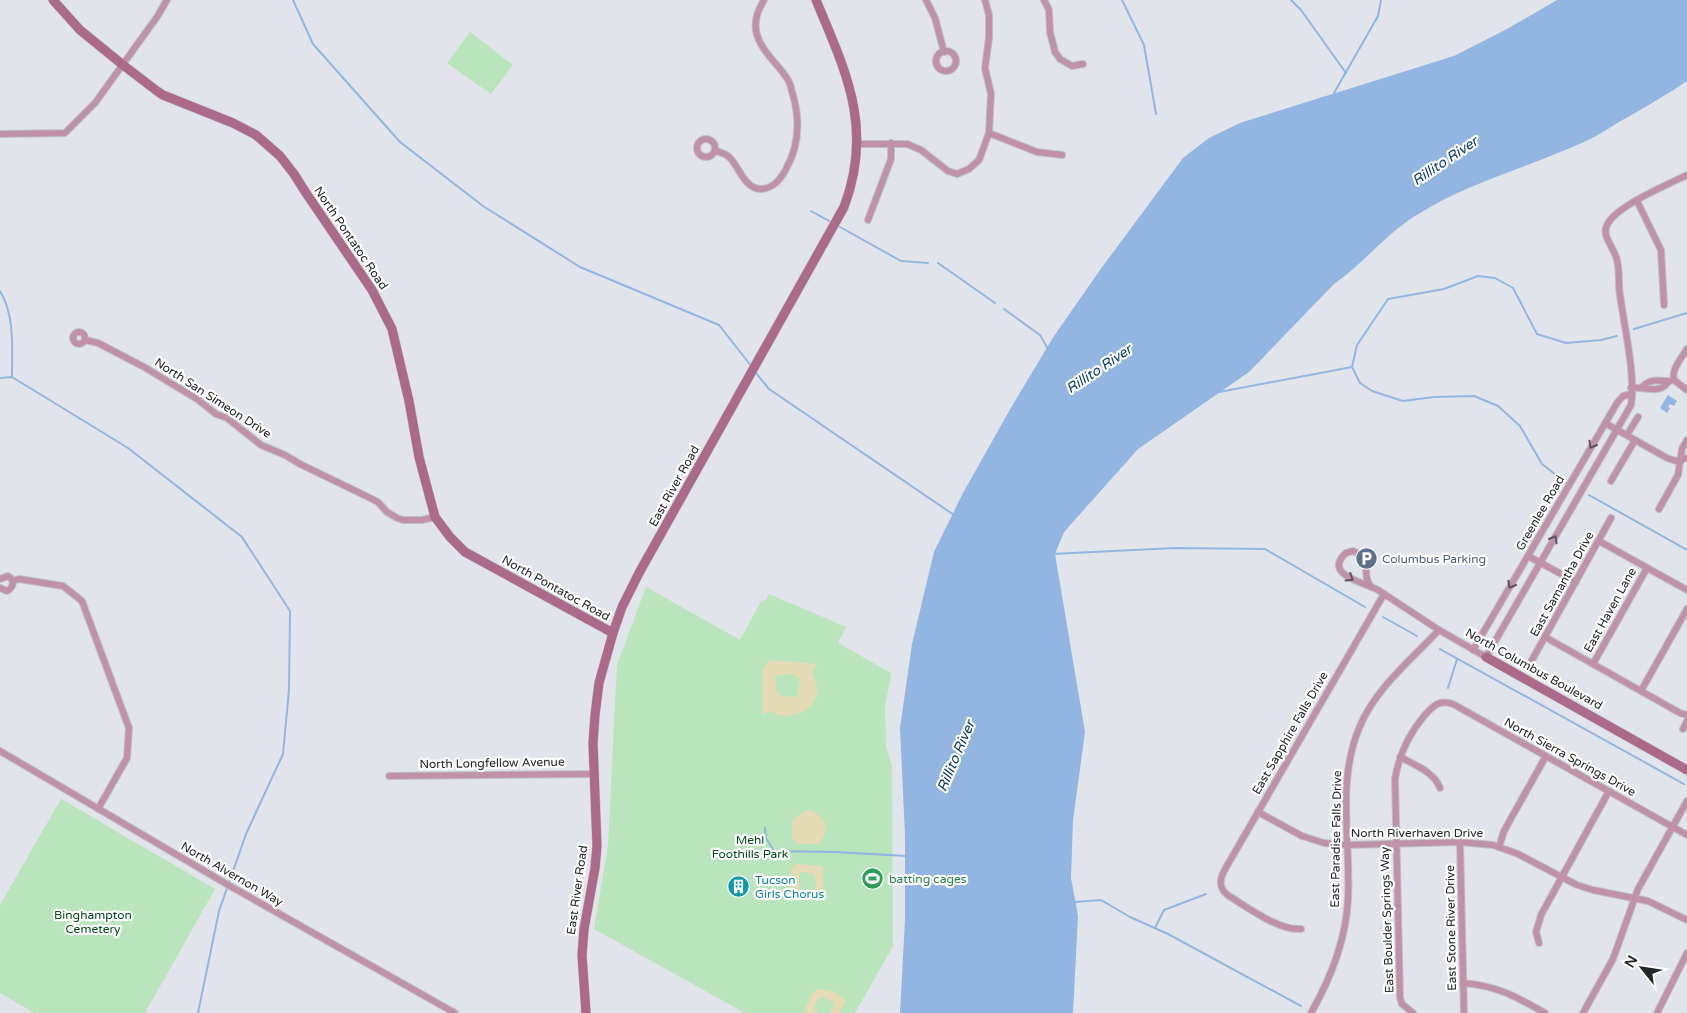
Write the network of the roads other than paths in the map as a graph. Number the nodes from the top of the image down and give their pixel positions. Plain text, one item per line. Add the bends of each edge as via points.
1 (53, 0) edge
2 (167, 0) edge
3 (764, 0) edge
4 (816, 0) edge
5 (926, 0) edge
6 (985, 0) edge
7 (1044, 0) edge
8 (944, 52) dead end
9 (1084, 64) dead end
10 (122, 66) junction
11 (989, 132) junction
12 (0, 134) edge
13 (891, 143) junction
14 (858, 144) junction
15 (715, 151) dead end
16 (1062, 155) dead end
17 (1687, 175) edge
18 (1637, 201) junction
19 (868, 220) dead end
20 (1664, 305) dead end
21 (85, 340) dead end
22 (1687, 349) edge
23 (1671, 381) junction
24 (1687, 390) edge
25 (1631, 391) junction
26 (1638, 417) dead end
27 (1605, 423) junction
28 (1618, 430) junction
29 (1627, 435) junction
30 (1635, 440) junction
31 (1687, 440) edge
32 (1684, 459) edge
33 (1611, 481) dead end
34 (1659, 509) dead end
35 (435, 517) junction
36 (1611, 518) dead end
37 (1599, 541) junction
38 (1528, 556) junction
39 (1540, 563) junction
40 (1647, 568) junction
41 (0, 579) edge
42 (13, 581) junction
43 (1576, 582) junction
44 (1371, 587) junction
45 (0, 588) edge
46 (1687, 590) edge
47 (1384, 594) junction
48 (1687, 609) edge
49 (1439, 630) junction
50 (613, 633) junction
51 (1545, 638) junction
52 (1473, 650) junction
53 (1486, 657) junction
54 (1532, 660) dead end
55 (1593, 664) junction
56 (1641, 691) junction
57 (1442, 702) joint
58 (1687, 715) edge
59 (1687, 721) edge
60 (1683, 729) dead end
61 (0, 751) edge
62 (1546, 756) junction
63 (1400, 757) junction
64 (1687, 770) edge
65 (595, 774) junction
66 (389, 776) dead end
67 (1440, 788) dead end
68 (1610, 792) junction
69 (1687, 802) edge
70 (98, 810) junction
71 (1258, 812) junction
72 (1673, 827) junction
73 (1687, 835) edge
74 (1460, 842) junction
75 (1348, 844) junction
76 (1396, 844) junction
77 (1499, 846) junction
78 (1561, 878) junction
79 (1635, 897) junction
80 (1687, 920) edge
81 (1301, 929) dead end
82 (1539, 943) dead end
83 (1687, 953) edge
84 (1463, 982) junction
85 (455, 1013) edge
86 (586, 1013) edge
87 (1311, 1013) edge
88 (1413, 1013) edge
89 (1464, 1013) edge
90 (1545, 1013) edge
91 (1584, 1013) edge
92 (1657, 1013) edge

1 - 10 street, North Pontatoc Road via 80,30
2 - 10 street
3 - 15 street via 755,28 759,41 789,81 797,111 796,139 790,161 778,181 769,188 758,189 748,183 729,157
4 - 14 street, East River Road via 847,81
5 - 8 street via 935,18
6 - 11 street via 989,15 985,68 991,94
7 - 9 street via 1049,10 1055,52 1072,66
10 - 12 street via 95,103 64,133
10 - 35 street, North Pontatoc Road via 163,95 256,135 280,156 294,174 372,290 392,329
11 - 13 street via 978,160 957,174 921,150
11 - 16 street via 1036,152
13 - 14 street
13 - 19 street via 891,159
14 - 50 street, East River Road via 854,175 844,207 639,572
17 - 18 street
18 - 20 street via 1661,250
18 - 25 street, Greenlee Road via 1617,213 1605,229 1618,262
21 - 35 street, North San Simeon Drive via 98,343 144,367 232,421 261,445 378,502 397,518 422,520
22 - 23 street
23 - 24 street
23 - 25 street via 1663,388 1650,390 1642,387
25 - 27 street, Greenlee Road via 1619,399
25 - 28 street, Greenlee Road via 1631,405
26 - 29 street
27 - 28 street
27 -> 38 street, Greenlee Road
28 - 29 street
39 -> 28 street, Greenlee Road
29 - 30 street
30 - 32 street via 1667,458
30 - 33 street
31 - 32 street via 1682,449
32 - 34 street
35 - 50 street, North Pontatoc Road via 465,552
36 - 37 street, East Samantha Drive
37 - 40 street
37 - 43 street, East Samantha Drive
38 - 39 street
38 -> 52 street, Greenlee Road
39 - 43 street
39 - 53 street, Greenlee Road
40 - 46 street
40 - 55 street, East Haven Lane
41 - 42 street via 8,576
42 - 45 street via 9,590
42 - 70 street via 20,579 63,586 82,601 90,622 129,728 127,758
43 - 51 street, East Samantha Drive
44 -> 44 street, North Columbus Boulevard via 1366,578 1363,556 1353,551 1346,553 1340,563 1342,572
44 - 47 street, North Columbus Boulevard
47 - 49 street, North Columbus Boulevard
47 - 71 street, East Sapphire Falls Drive
48 - 56 street
49 - 52 street, North Columbus Boulevard
49 - 75 street, East Paradise Falls Drive via 1383,689 1360,725 1349,758
50 - 65 street, East River Road via 599,683
51 - 54 street, East Samantha Drive
51 - 55 street
52 - 53 street, North Columbus Boulevard
53 - 64 street, North Columbus Boulevard
55 - 56 street
56 - 58 street
57 - 62 street, North Sierra Springs Drive via 1453,704
57 - 63 street, East Boulder Springs Way via 1432,708 1415,728
59 - 60 street
61 - 70 street, North Alvernon Way
62 - 68 street, North Sierra Springs Drive
62 - 77 street via 1504,831
63 - 67 street via 1429,774
63 - 76 street, East Boulder Springs Way via 1395,786
65 - 66 street, North Longfellow Avenue
65 - 86 street, East River Road via 597,846 582,955
68 - 72 street, North Sierra Springs Drive
68 - 78 street
69 - 72 street
70 - 85 street, North Alvernon Way
71 - 75 street, North Riverhaven Drive via 1309,839
71 - 81 street, East Sapphire Falls Drive via 1224,871 1220,886 1228,896 1279,925
72 - 73 street, North Sierra Springs Drive
72 - 79 street
74 - 76 street, North Riverhaven Drive
74 - 77 street, North Riverhaven Drive
74 - 84 street, East Stone River Drive
75 - 76 street, North Riverhaven Drive
75 - 87 street, East Paradise Falls Drive via 1348,900 1344,930 1330,976
76 - 88 street, East Boulder Springs Way via 1400,991 1402,1004
77 - 78 street, North Riverhaven Drive
78 - 79 street, North Riverhaven Drive via 1593,890
78 - 82 street via 1539,920 1536,932
79 - 80 street, North Riverhaven Drive
79 - 91 street via 1613,959
83 - 92 street
84 - 89 street, East Stone River Drive
84 - 90 street via 1498,988

